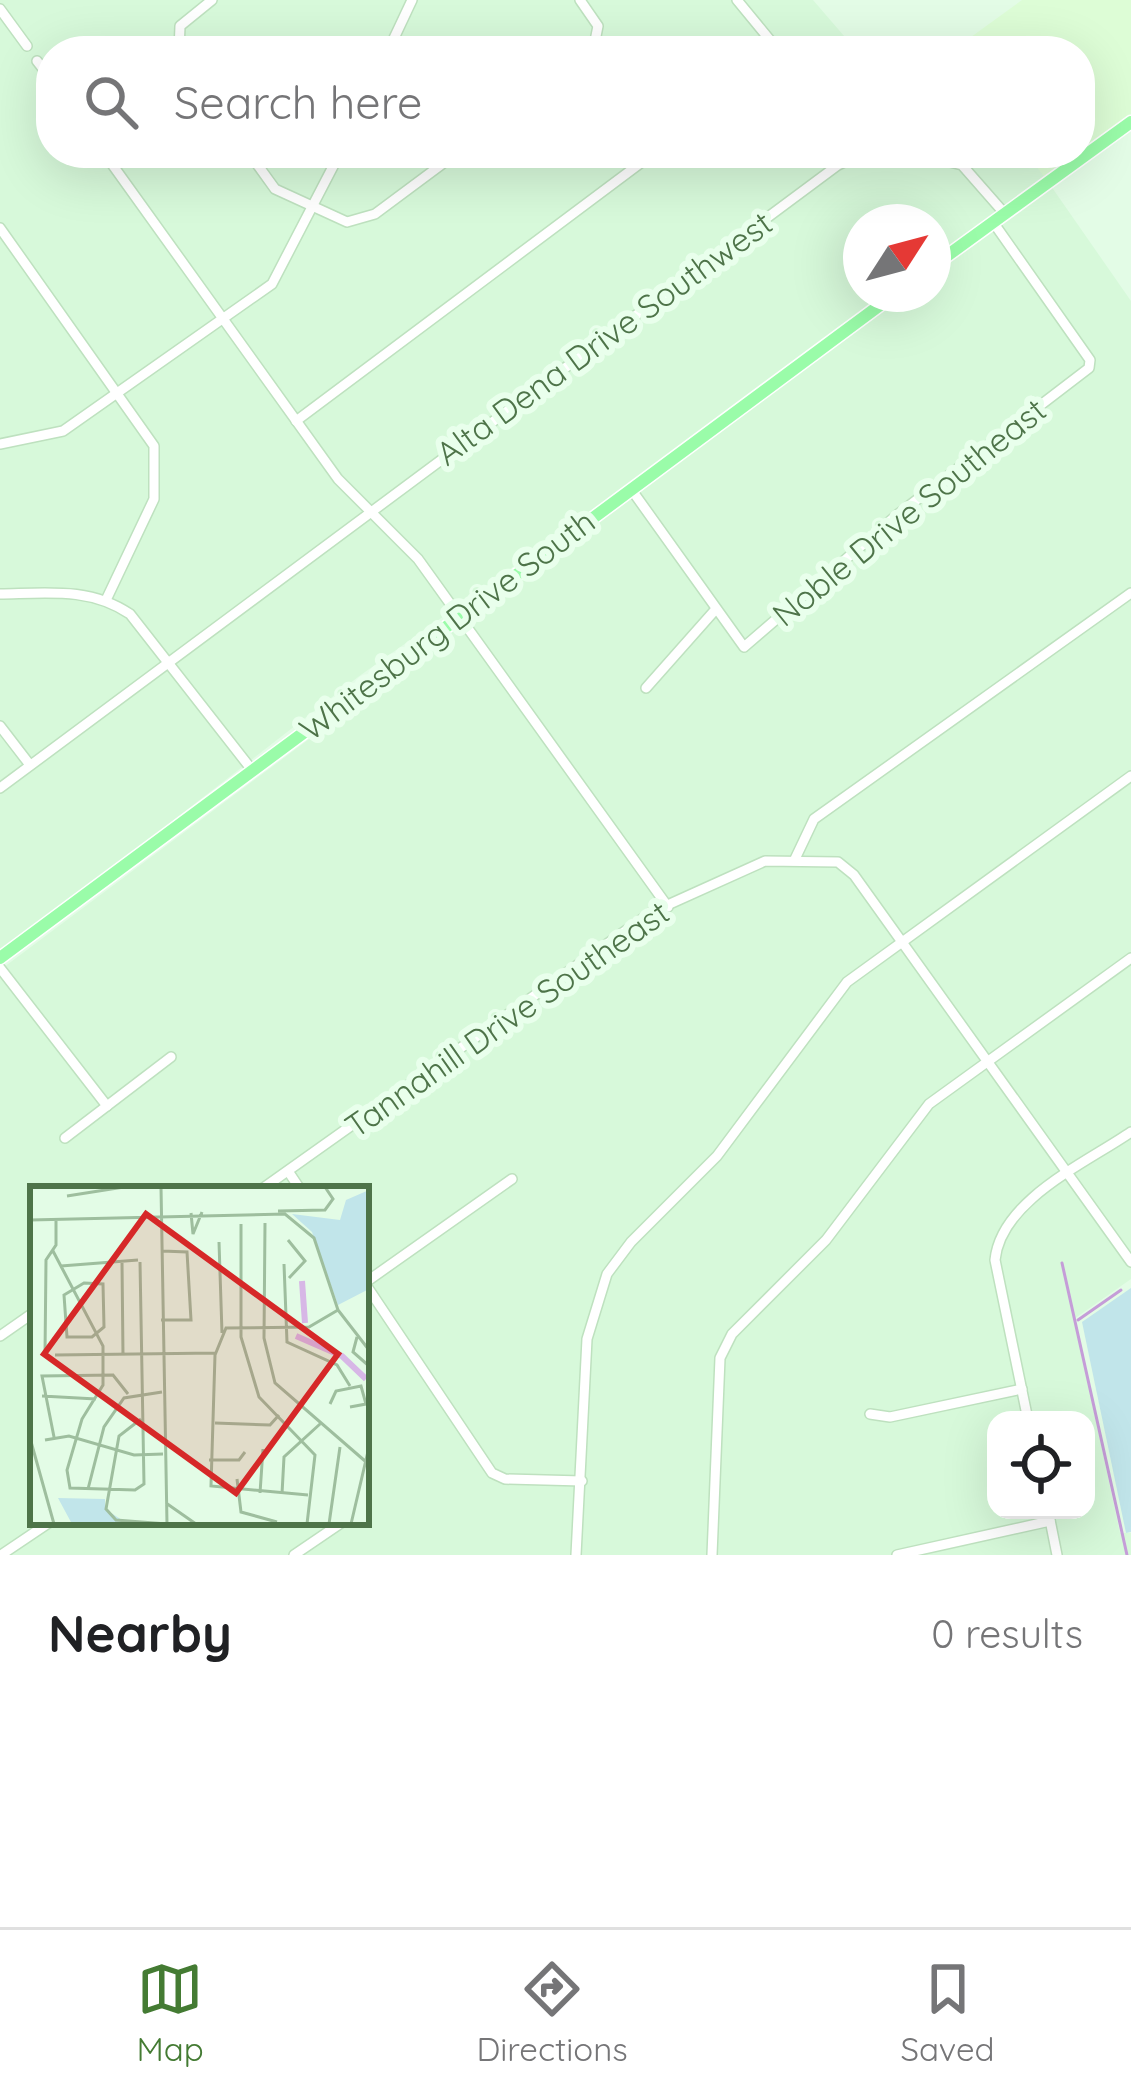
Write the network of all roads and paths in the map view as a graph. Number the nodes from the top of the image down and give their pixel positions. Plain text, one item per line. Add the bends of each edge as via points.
1 (212, 0) edge
2 (412, 0) edge
3 (580, 0) edge
4 (736, 0) edge
5 (2, 5) edge
6 (180, 36) edge
7 (395, 36) edge
8 (596, 36) edge
9 (766, 36) edge
10 (27, 46) dead end
11 (1131, 122) edge
12 (1095, 148) edge
13 (115, 168) edge
14 (260, 168) edge
15 (333, 168) edge
16 (437, 168) edge
17 (634, 168) edge
18 (834, 168) edge
19 (965, 168) edge
20 (1068, 168) edge
21 (313, 210) junction
22 (999, 218) junction
23 (0, 228) edge
24 (951, 253) edge
25 (871, 312) edge
26 (224, 322) junction
27 (119, 396) junction
28 (296, 421) junction
29 (0, 444) edge
30 (631, 489) junction
31 (370, 511) junction
32 (1131, 593) edge
33 (0, 594) edge
34 (107, 598) junction
35 (716, 609) junction
36 (460, 616) junction
37 (169, 660) junction
38 (646, 688) dead end
39 (0, 726) edge
40 (30, 765) junction
41 (252, 770) junction
42 (1131, 776) edge
43 (0, 788) edge
44 (795, 859) junction
45 (668, 907) junction
46 (904, 942) junction
47 (0, 958) edge
48 (1131, 958) edge
49 (0, 968) edge
50 (171, 1057) dead end
51 (988, 1060) junction
52 (107, 1106) junction
53 (1131, 1132) edge
54 (64, 1138) dead end
55 (288, 1171) junction
56 (1069, 1174) junction
57 (512, 1179) dead end
58 (266, 1186) edge
59 (298, 1186) edge
60 (1131, 1262) edge
61 (369, 1281) edge
62 (369, 1288) edge
63 (30, 1315) edge
64 (0, 1336) edge
65 (1022, 1389) junction
66 (1026, 1411) edge
67 (870, 1414) dead end
68 (582, 1481) junction
69 (1034, 1519) edge
70 (1050, 1519) edge
71 (45, 1525) edge
72 (338, 1525) edge
73 (3, 1552) edge
74 (294, 1555) edge
75 (576, 1555) edge
76 (712, 1555) edge
77 (897, 1555) edge
78 (1057, 1555) edge

1 - 6 street via 180,26
2 - 7 street
3 - 8 street
4 - 9 street
5 - 10 street
11 - 12 main road
13 - 26 street
14 - 21 street via 275,189
15 - 21 street
16 - 21 street via 374,214 346,222
17 - 28 street
18 - 31 street, Alta Dena Drive Southwest
19 - 22 street
20 - 22 main road
21 - 26 street via 272,284
22 - 24 main road
22 - 35 street, Noble Drive Southeast via 1088,368 897,515 744,647
23 - 27 street
25 - 30 main road, Whitesburg Drive South
26 - 27 street
26 - 28 street
27 - 29 street via 63,431
27 - 34 street via 154,446 157,473 154,500
28 - 31 street
30 - 35 street, Noble Drive Southeast
30 - 36 main road, Whitesburg Drive South
31 - 36 street
31 - 37 street, Alta Dena Drive Southwest
32 - 44 street via 814,819
33 - 34 street
34 - 37 street
35 - 38 street
36 - 41 main road, Whitesburg Drive South
36 - 45 street
37 - 40 street, Alta Dena Drive Southwest
37 - 41 street
39 - 40 street
40 - 43 street, Alta Dena Drive Southwest
41 - 47 main road, Whitesburg Drive South
42 - 46 street
44 - 45 street, Tannahill Drive Southeast via 765,861
44 - 46 street, Tannahill Drive Southeast via 838,862 854,874
45 - 55 street, Tannahill Drive Southeast
46 - 51 street, Tannahill Drive Southeast
46 - 68 street via 847,982 717,1156 607,1274 587,1339
48 - 51 street
49 - 52 street
50 - 52 street
51 - 56 street, Tannahill Drive Southeast
51 - 76 street via 911,1122 826,1240 732,1334 720,1358
52 - 54 street
53 - 56 street
55 - 58 street, Tannahill Drive Southeast
55 - 59 street
56 - 60 street, Tannahill Drive Southeast
56 - 65 street via 1015,1215 996,1250
57 - 61 street
62 - 68 street via 491,1473
63 - 64 street
65 - 66 street
65 - 67 street via 890,1417
68 - 75 street
69 - 77 street
70 - 78 street
71 - 73 street
72 - 74 street

